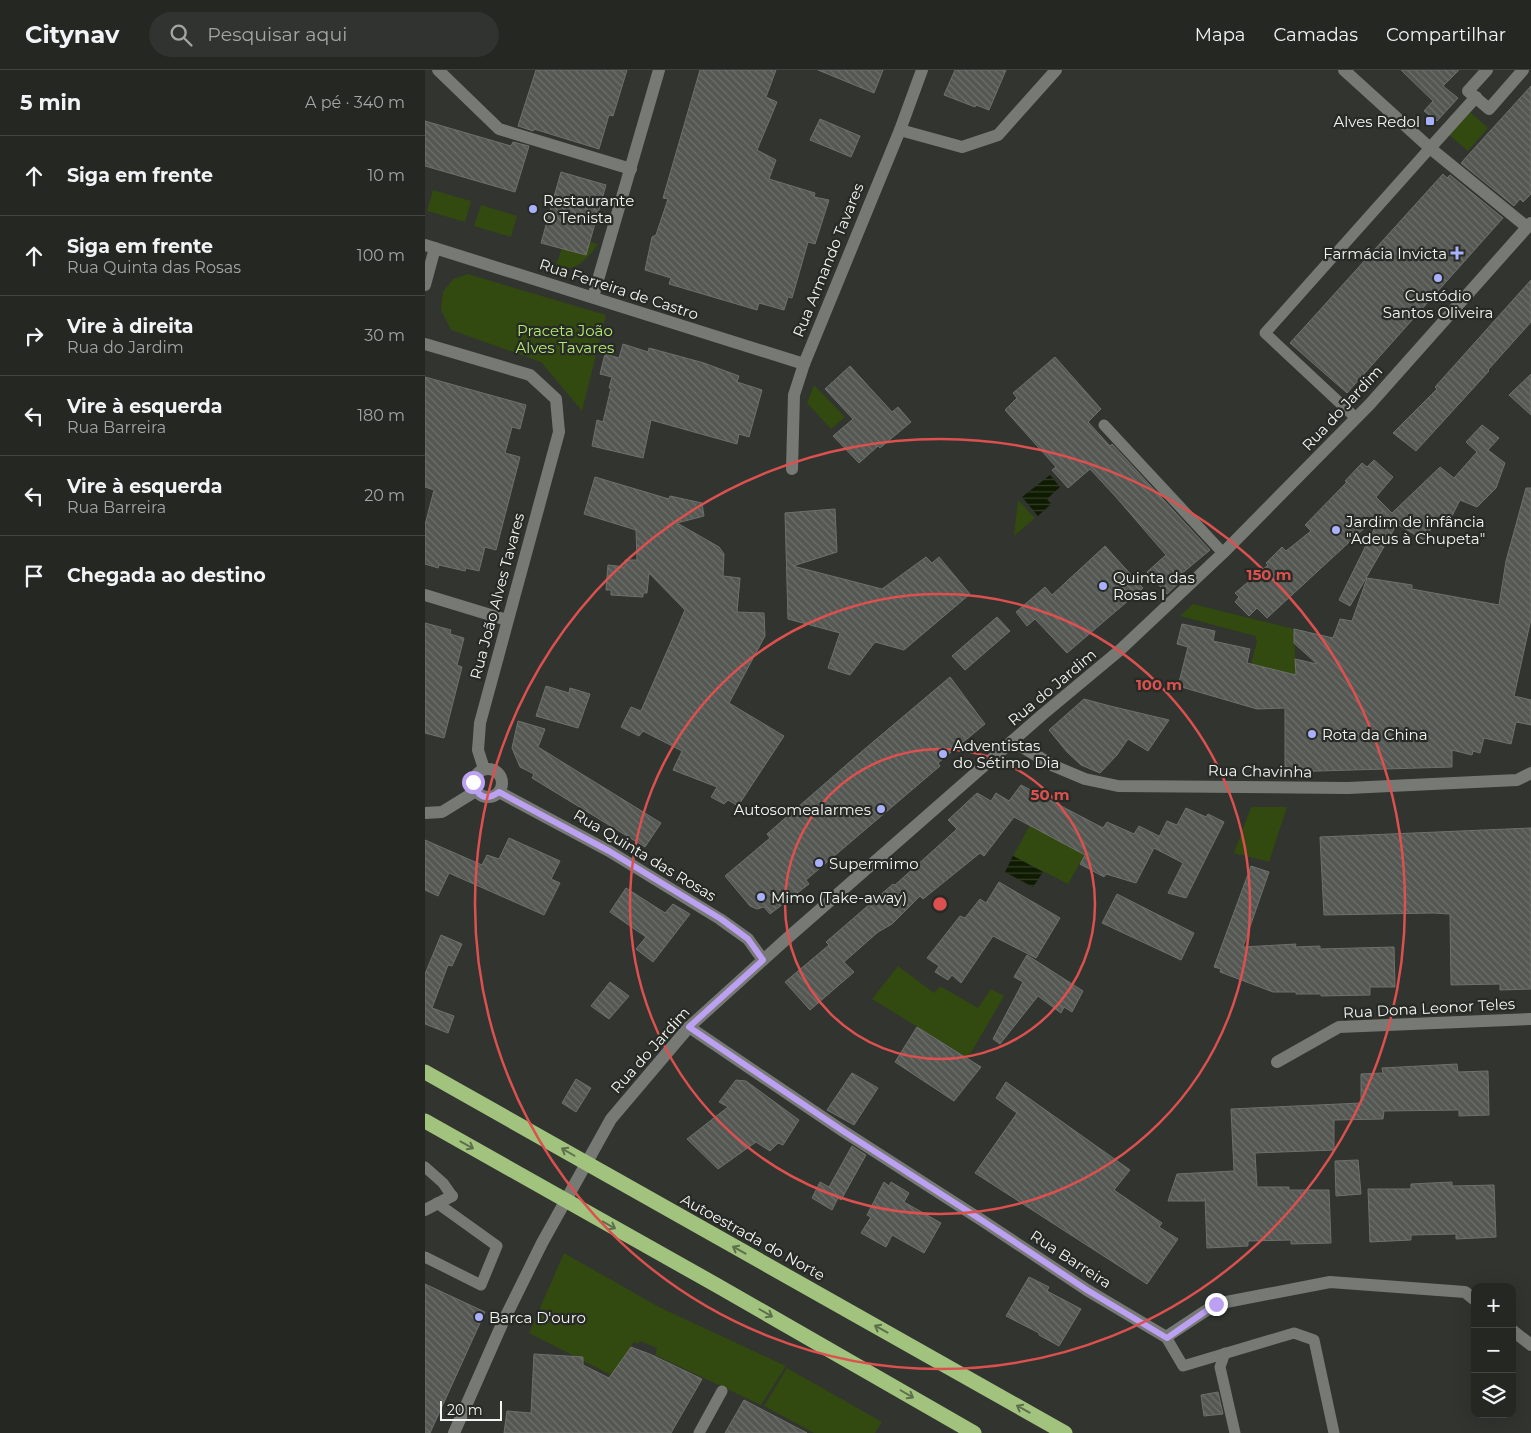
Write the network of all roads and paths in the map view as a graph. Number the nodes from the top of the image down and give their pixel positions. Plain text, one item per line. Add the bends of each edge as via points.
1 (438, 70) edge
2 (659, 70) edge
3 (922, 70) edge
4 (1056, 70) edge
5 (1344, 70) edge
6 (1487, 70) edge
7 (1523, 70) edge
8 (1476, 97) junction
9 (900, 130) junction
10 (1429, 148) junction
11 (631, 169) junction
12 (1529, 225) edge
13 (430, 247) edge
14 (425, 285) edge
15 (593, 297) junction
16 (425, 344) edge
17 (804, 364) junction
18 (1356, 418) junction
19 (1104, 425) dead end
20 (792, 469) dead end
21 (1223, 553) junction
22 (425, 595) edge
23 (507, 620) junction
24 (1013, 741) junction
25 (484, 769) junction
26 (1531, 773) edge
27 (1517, 780) junction
28 (1531, 781) edge
29 (476, 791) junction
30 (499, 792) junction
31 (425, 813) edge
32 (763, 960) junction
33 (1531, 1019) edge
34 (689, 1027) junction
35 (1277, 1062) dead end
36 (425, 1072) edge
37 (425, 1121) edge
38 (425, 1167) edge
39 (452, 1196) joint
40 (437, 1203) junction
41 (425, 1210) edge
42 (425, 1257) edge
43 (1471, 1297) edge
44 (1516, 1333) edge
45 (1167, 1338) junction
46 (1531, 1345) edge
47 (1225, 1354) junction
48 (722, 1391) dead end
49 (454, 1433) edge
50 (699, 1433) edge
51 (974, 1433) edge
52 (1065, 1433) edge
53 (1235, 1433) edge
54 (1334, 1433) edge

1 - 11 street via 499,129
2 - 11 street
3 - 9 street, Rua Armando Tavares
4 - 9 street via 999,135 962,147
5 - 10 street
6 - 8 street via 1468,91
7 - 8 street via 1489,109
8 - 10 street
9 - 17 street, Rua Armando Tavares
10 - 12 street
10 - 18 lane via 1265,333
11 - 15 street
12 - 18 street, Rua do Jardim
13 - 14 street
13 - 15 street, Rua Ferreira de Castro
15 - 17 street, Rua Ferreira de Castro
16 - 23 street, Rua João Alves Tavares via 530,375 556,399 559,432
17 - 20 street, Rua Armando Tavares via 793,396
18 - 21 street, Rua do Jardim
19 - 21 lane
21 - 24 street, Rua do Jardim via 1125,646
22 - 23 street
23 - 25 street, Rua João Alves Tavares via 480,723 478,750
24 - 27 street, Rua Chavinha via 1054,766 1085,779 1119,786 1348,788
24 - 32 street, Rua do Jardim
25 - 29 street via 476,774 473,782
25 - 30 street via 493,769 500,775
26 - 27 street, Rua Chavinha
27 - 28 street, Rua Chavinha
29 - 30 street via 492,797
29 - 31 street via 442,812
30 - 32 street, Rua Quinta das Rosas via 609,851 721,919 748,939
32 - 34 street, Rua do Jardim
33 - 35 street, Rua Dona Leonor Teles via 1339,1027
34 - 45 street, Rua Barreira via 1087,1290
34 - 49 street, Rua do Jardim via 611,1119 542,1243
52 -> 36 highway, Autoestrada do Norte
37 -> 51 highway
38 - 39 lane via 443,1182
39 - 40 street
40 - 41 street
40 - 42 lane via 497,1246 481,1285
43 - 45 street via 1465,1292 1330,1282 1216,1304
44 - 46 street
45 - 47 lane via 1183,1366
47 - 53 lane via 1220,1367
47 - 54 lane via 1294,1333 1315,1340
48 - 50 lane

